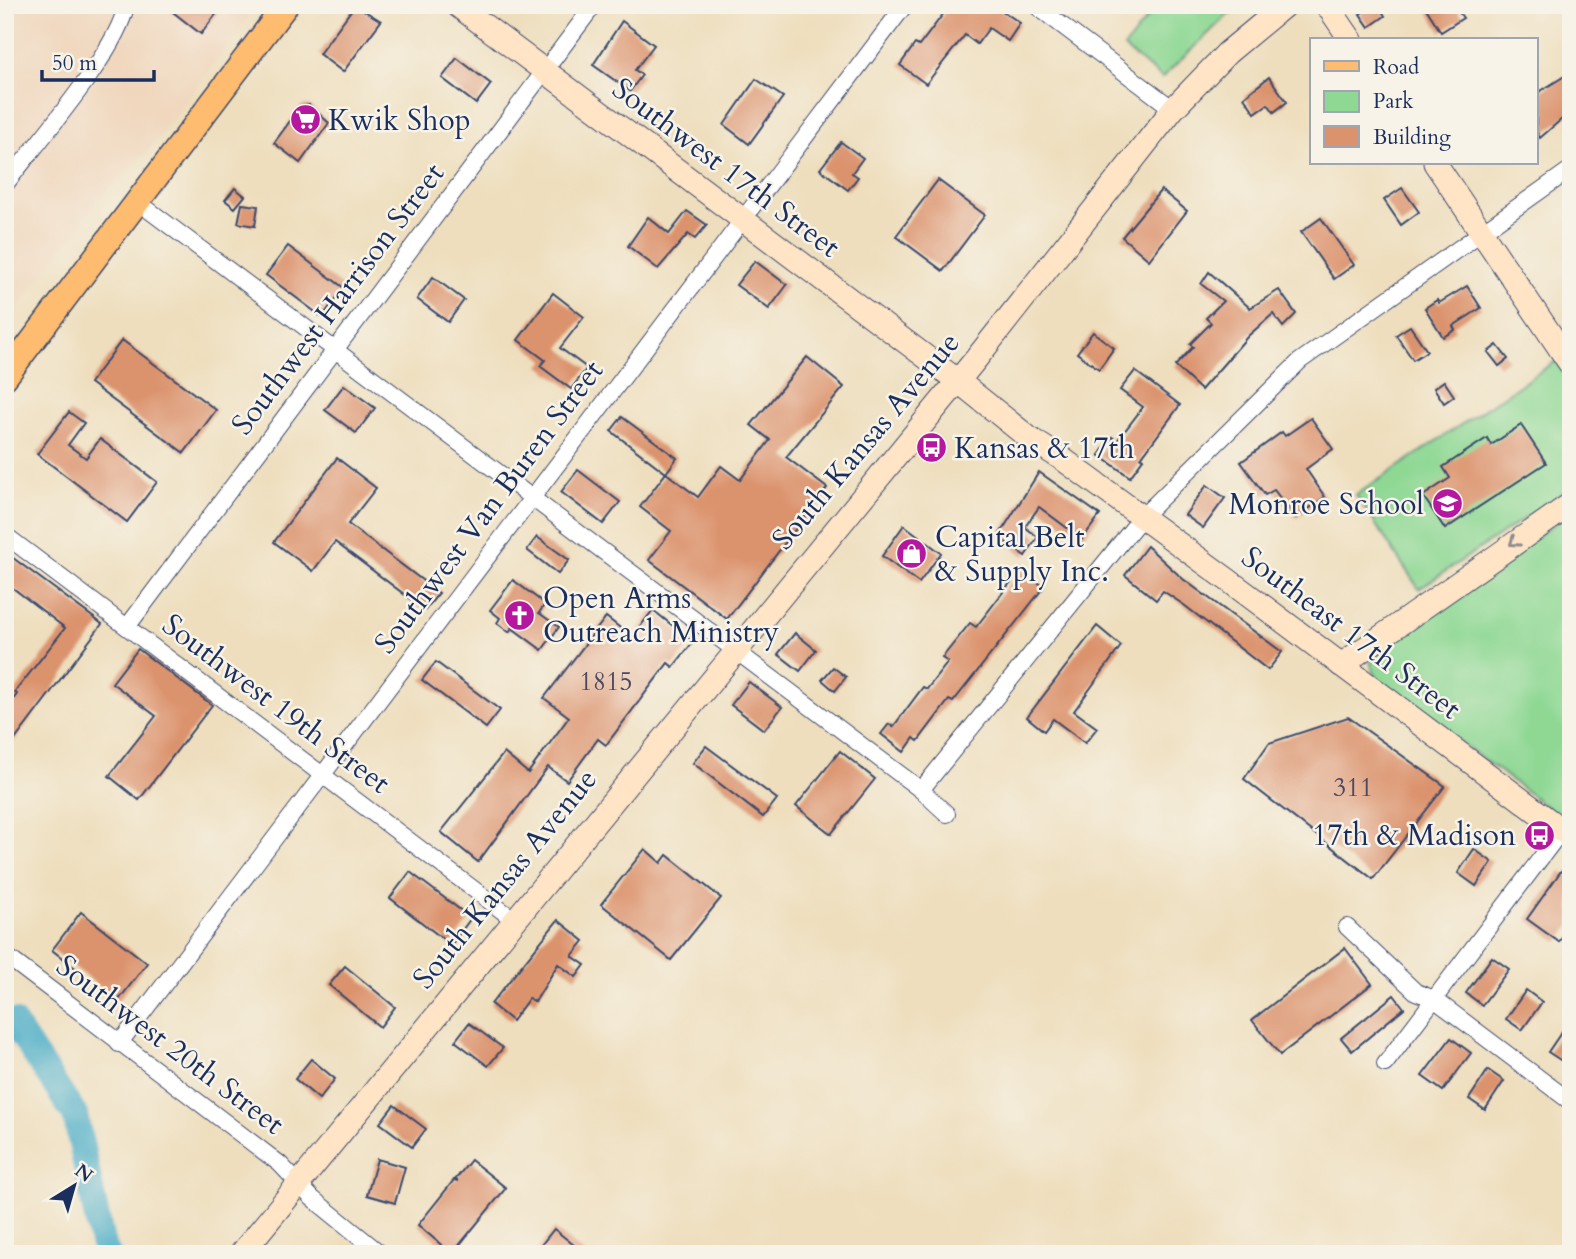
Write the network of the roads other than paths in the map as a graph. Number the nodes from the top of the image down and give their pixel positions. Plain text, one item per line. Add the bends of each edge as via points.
1 (126, 5) edge
2 (286, 5) edge
3 (457, 5) edge
4 (594, 5) edge
5 (905, 5) edge
6 (1035, 5) edge
7 (1285, 5) edge
8 (1327, 5) edge
9 (1350, 38) edge
10 (545, 71) junction
11 (1173, 109) junction
12 (1435, 164) edge
13 (1571, 169) edge
14 (5, 186) edge
15 (138, 202) junction
16 (741, 219) junction
17 (1481, 231) junction
18 (334, 350) junction
19 (1571, 365) edge
20 (5, 377) edge
21 (958, 381) junction
22 (531, 496) junction
23 (1571, 504) edge
24 (1141, 518) junction
25 (5, 534) edge
26 (127, 627) junction
27 (734, 649) junction
28 (1341, 665) junction
29 (323, 774) junction
30 (921, 790) junction
31 (947, 814) dead end
32 (1566, 833) edge
33 (513, 919) junction
34 (1347, 927) dead end
35 (5, 955) edge
36 (1434, 999) junction
37 (120, 1044) junction
38 (1385, 1064) dead end
39 (1571, 1102) edge
40 (298, 1183) junction
41 (241, 1254) edge
42 (381, 1254) edge

1 - 14 street via 124,18 101,58
2 - 15 main road
3 - 10 main road, Southwest 17th Street
4 - 10 street, Southwest Harrison Street
5 - 16 street, Southwest Van Buren Street
6 - 11 street
7 - 11 main road, South Kansas Avenue via 1227,53
8 - 9 main road
10 - 16 main road, Southwest 17th Street
10 - 18 street, Southwest Harrison Street
11 - 21 main road, South Kansas Avenue
12 - 17 main road
13 - 17 street
15 - 18 street
15 - 20 main road
16 - 21 main road, Southwest 17th Street
16 - 22 street, Southwest Van Buren Street
17 - 19 main road
17 - 24 street via 1300,361
18 - 22 street
18 - 26 street, Southwest Harrison Street
21 - 24 main road, Southeast 17th Street
21 - 27 main road, South Kansas Avenue
22 - 27 street
22 - 29 street, Southwest Van Buren Street
23 -> 28 main road
24 - 28 main road, Southeast 17th Street
24 - 30 street
25 - 26 street, Southwest 19th Street
26 - 29 street, Southwest 19th Street
27 - 30 street
27 - 33 main road, South Kansas Avenue
28 - 32 main road, Southeast 17th Street
29 - 33 street, Southwest 19th Street
29 - 37 street, Southwest Van Buren Street
30 - 31 street
32 - 36 street
33 - 40 main road, South Kansas Avenue
34 - 36 street via 1416,992
35 - 37 street, Southwest 20th Street
36 - 38 street
36 - 39 street
37 - 40 street, Southwest 20th Street via 280,1164
40 - 41 main road, South Kansas Avenue
40 - 42 street, Southwest 20th Street

